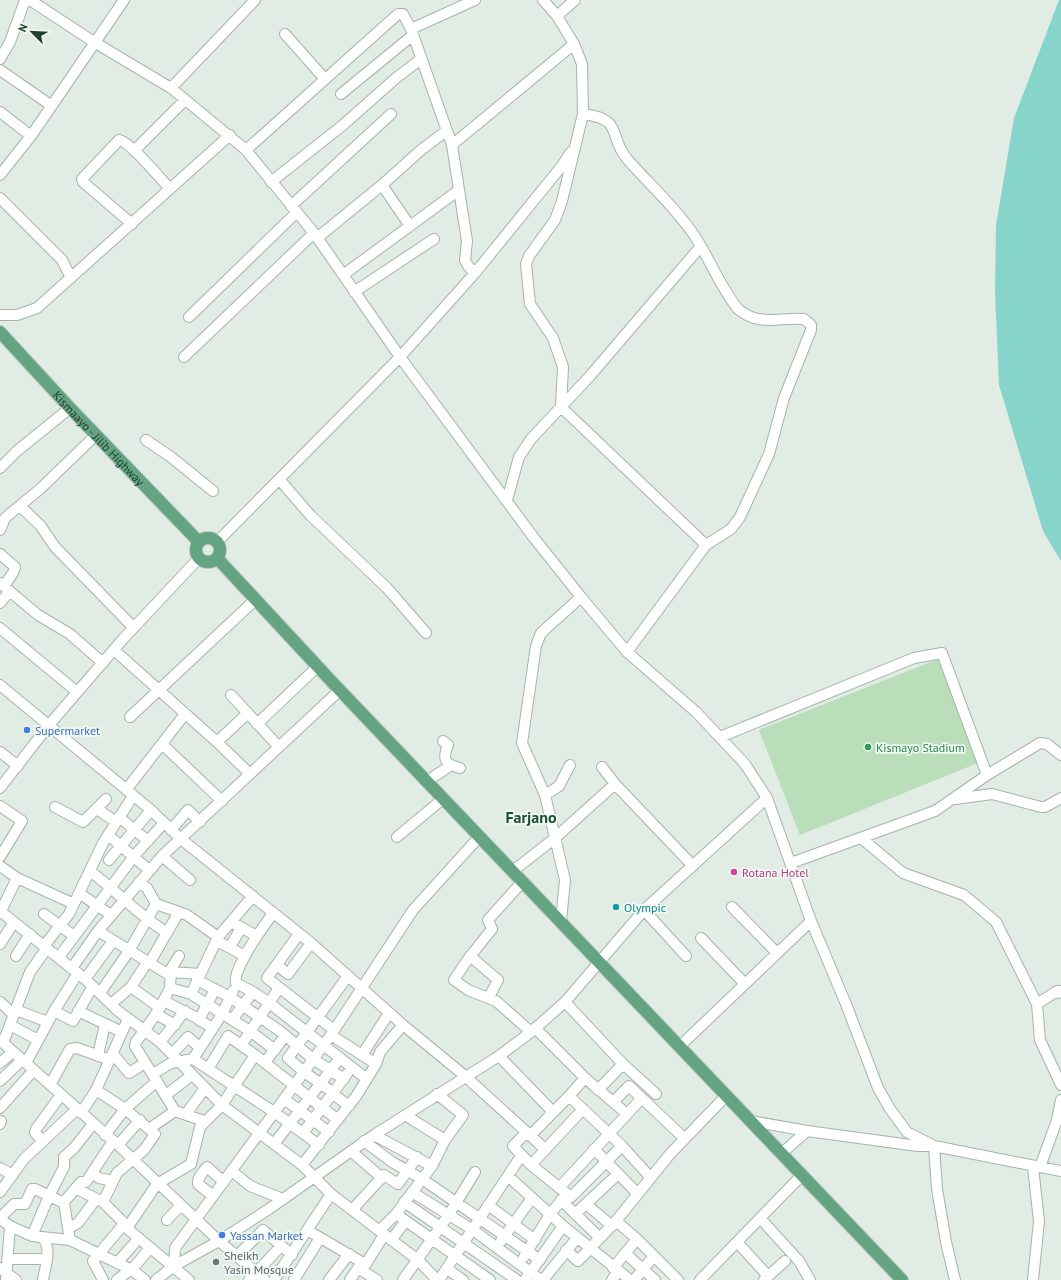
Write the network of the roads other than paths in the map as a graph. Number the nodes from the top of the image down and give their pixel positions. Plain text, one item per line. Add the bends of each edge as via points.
1 (25, 0) edge
2 (30, 0) edge
3 (124, 0) edge
4 (255, 0) edge
5 (475, 0) edge
6 (543, 0) edge
7 (575, 0) edge
8 (557, 16) junction
9 (412, 32) junction
10 (285, 34) dead end
11 (94, 42) junction
12 (574, 44) junction
13 (421, 58) junction
14 (0, 59) edge
15 (0, 70) edge
16 (324, 78) junction
17 (171, 88) junction
18 (341, 94) dead end
19 (185, 100) junction
20 (52, 106) junction
21 (0, 112) edge
22 (391, 114) dead end
23 (583, 114) junction
24 (446, 131) junction
25 (230, 135) junction
26 (31, 136) junction
27 (576, 143) junction
28 (452, 145) junction
29 (246, 150) junction
30 (134, 151) junction
31 (0, 175) edge
32 (271, 182) junction
33 (382, 185) junction
34 (170, 189) junction
35 (459, 190) junction
36 (0, 198) edge
37 (294, 209) junction
38 (132, 224) junction
39 (410, 226) junction
40 (315, 236) junction
41 (434, 239) dead end
42 (701, 246) junction
43 (475, 273) junction
44 (343, 275) junction
45 (71, 278) junction
46 (354, 292) junction
47 (0, 315) edge
48 (190, 317) dead end
49 (0, 332) edge
50 (184, 357) dead end
51 (400, 358) junction
52 (561, 407) junction
53 (70, 408) junction
54 (96, 435) junction
55 (146, 440) dead end
56 (0, 468) edge
57 (279, 479) junction
58 (213, 491) dead end
59 (507, 500) junction
60 (20, 506) junction
61 (0, 530) edge
62 (199, 542) junction
63 (217, 542) junction
64 (706, 545) junction
65 (0, 554) edge
66 (199, 558) junction
67 (217, 558) junction
68 (4, 586) edge
69 (581, 597) junction
70 (254, 600) junction
71 (0, 603) edge
72 (134, 627) junction
73 (0, 628) edge
74 (426, 633) dead end
75 (114, 650) junction
76 (627, 652) junction
77 (102, 663) junction
78 (317, 667) junction
79 (157, 689) junction
80 (2, 690) edge
81 (340, 690) junction
82 (77, 692) junction
83 (231, 695) dead end
84 (248, 713) junction
85 (185, 714) junction
86 (130, 717) dead end
87 (257, 724) junction
88 (49, 725) junction
89 (720, 737) junction
90 (443, 741) dead end
91 (217, 742) junction
92 (162, 744) junction
93 (279, 747) junction
94 (0, 752) edge
95 (1061, 755) edge
96 (570, 765) dead end
97 (18, 766) junction
98 (602, 766) dead end
99 (250, 774) junction
100 (987, 775) junction
101 (427, 781) junction
102 (615, 784) junction
103 (0, 788) edge
104 (130, 793) junction
105 (545, 795) junction
106 (444, 798) junction
107 (767, 798) junction
108 (1061, 798) edge
109 (106, 799) dead end
110 (952, 799) junction
111 (222, 801) junction
112 (0, 806) edge
113 (55, 807) dead end
114 (97, 809) junction
115 (151, 810) junction
116 (117, 819) junction
117 (200, 822) junction
118 (168, 826) junction
119 (134, 829) junction
120 (108, 835) junction
121 (480, 836) junction
122 (397, 837) dead end
123 (555, 838) junction
124 (861, 838) junction
125 (181, 839) junction
126 (148, 841) junction
127 (121, 845) junction
128 (98, 852) junction
129 (134, 856) junction
130 (162, 856) junction
131 (0, 858) edge
132 (109, 860) junction
133 (791, 863) junction
134 (0, 866) edge
135 (693, 866) junction
136 (150, 870) junction
137 (90, 871) junction
138 (513, 871) junction
139 (122, 872) junction
140 (17, 878) junction
141 (190, 880) dead end
142 (523, 881) junction
143 (139, 882) junction
144 (111, 887) junction
145 (79, 893) junction
146 (253, 896) junction
147 (125, 899) junction
148 (74, 904) junction
149 (156, 904) junction
150 (98, 905) junction
151 (732, 906) dead end
152 (644, 910) junction
153 (0, 912) edge
154 (179, 912) junction
155 (273, 913) junction
156 (44, 914) dead end
157 (111, 915) junction
158 (148, 921) junction
159 (561, 921) junction
160 (811, 921) junction
161 (14, 922) junction
162 (231, 922) junction
163 (60, 926) junction
164 (241, 928) junction
165 (98, 931) junction
166 (167, 933) junction
167 (30, 934) junction
168 (299, 934) junction
169 (74, 936) junction
170 (257, 936) junction
171 (701, 938) dead end
172 (217, 939) junction
173 (113, 941) junction
174 (311, 943) junction
175 (0, 944) edge
176 (87, 946) junction
177 (46, 947) junction
178 (230, 947) junction
179 (129, 951) junction
180 (777, 953) junction
181 (285, 954) junction
182 (16, 956) dead end
183 (103, 956) junction
184 (179, 956) dead end
185 (245, 956) junction
186 (470, 956) junction
187 (686, 956) dead end
188 (59, 957) junction
189 (149, 962) junction
190 (296, 963) junction
191 (600, 963) junction
192 (120, 964) junction
193 (277, 966) junction
194 (171, 974) junction
195 (198, 976) junction
196 (348, 976) junction
197 (86, 980) junction
198 (236, 983) junction
199 (745, 984) junction
200 (131, 987) junction
201 (170, 988) junction
202 (279, 988) junction
203 (363, 988) junction
204 (215, 989) junction
205 (253, 992) junction
206 (1060, 994) edge
207 (193, 995) junction
208 (230, 997) junction
209 (489, 998) junction
210 (0, 1002) edge
211 (268, 1002) junction
212 (565, 1002) junction
213 (111, 1004) junction
214 (207, 1004) junction
215 (1036, 1004) junction
216 (243, 1006) junction
217 (160, 1008) junction
218 (305, 1008) junction
219 (54, 1011) junction
220 (78, 1011) junction
221 (186, 1011) junction
222 (15, 1012) junction
223 (389, 1013) junction
224 (222, 1014) junction
225 (259, 1017) junction
226 (317, 1018) junction
227 (128, 1019) junction
228 (199, 1019) junction
229 (232, 1020) junction
230 (48, 1022) junction
231 (294, 1023) junction
232 (105, 1024) junction
233 (10, 1025) junction
234 (175, 1025) junction
235 (403, 1025) junction
236 (273, 1027) junction
237 (213, 1028) junction
238 (533, 1030) junction
239 (144, 1031) junction
240 (250, 1031) junction
241 (122, 1032) junction
242 (307, 1032) junction
243 (332, 1032) junction
244 (285, 1036) junction
245 (38, 1040) junction
246 (263, 1041) junction
247 (2, 1042) edge
248 (160, 1042) junction
249 (242, 1044) junction
250 (297, 1045) junction
251 (323, 1045) junction
252 (199, 1047) junction
253 (679, 1047) junction
254 (275, 1050) junction
255 (13, 1052) junction
256 (255, 1054) junction
257 (98, 1055) junction
258 (362, 1055) junction
259 (499, 1056) junction
260 (112, 1057) junction
261 (175, 1058) junction
262 (340, 1058) junction
263 (193, 1059) junction
264 (313, 1059) junction
265 (0, 1062) edge
266 (24, 1062) junction
267 (265, 1062) junction
268 (145, 1063) junction
269 (376, 1064) junction
270 (623, 1064) junction
271 (208, 1068) junction
272 (352, 1068) junction
273 (33, 1071) junction
274 (330, 1071) junction
275 (304, 1072) junction
276 (192, 1075) junction
277 (466, 1076) junction
278 (155, 1078) junction
279 (585, 1078) junction
280 (638, 1078) junction
281 (344, 1079) junction
282 (367, 1079) junction
283 (0, 1081) edge
284 (320, 1084) junction
285 (50, 1085) junction
286 (294, 1085) junction
287 (1061, 1085) edge
288 (629, 1086) junction
289 (235, 1087) junction
290 (206, 1088) junction
291 (96, 1090) junction
292 (598, 1090) junction
293 (333, 1093) junction
294 (437, 1094) junction
295 (656, 1094) dead end
296 (61, 1095) junction
297 (166, 1095) junction
298 (569, 1096) junction
299 (726, 1096) junction
300 (310, 1097) junction
301 (284, 1098) junction
302 (641, 1099) junction
303 (1061, 1100) edge
304 (614, 1102) junction
305 (222, 1105) junction
306 (349, 1106) junction
307 (322, 1107) junction
308 (0, 1108) edge
309 (125, 1109) junction
310 (583, 1109) junction
311 (300, 1110) junction
312 (79, 1111) junction
313 (175, 1111) junction
314 (274, 1112) junction
315 (553, 1112) junction
316 (186, 1114) junction
317 (627, 1114) junction
318 (405, 1115) junction
319 (43, 1118) junction
320 (140, 1120) junction
321 (313, 1120) junction
322 (338, 1120) junction
323 (1059, 1120) edge
324 (204, 1121) junction
325 (751, 1121) junction
326 (93, 1124) junction
327 (289, 1124) junction
328 (56, 1128) junction
329 (149, 1129) junction
330 (806, 1131) junction
331 (329, 1132) junction
332 (258, 1133) junction
333 (303, 1133) junction
334 (528, 1134) junction
335 (609, 1134) junction
336 (374, 1135) junction
337 (684, 1138) junction
338 (43, 1140) junction
339 (112, 1140) junction
340 (445, 1140) junction
341 (364, 1142) junction
342 (274, 1144) junction
343 (319, 1145) junction
344 (622, 1146) junction
345 (934, 1146) junction
346 (545, 1149) junction
347 (594, 1149) junction
348 (351, 1151) junction
349 (782, 1152) junction
350 (521, 1156) junction
351 (417, 1157) junction
352 (132, 1160) junction
353 (606, 1162) junction
354 (191, 1164) junction
355 (302, 1165) junction
356 (531, 1165) junction
357 (432, 1166) junction
358 (1037, 1167) junction
359 (0, 1168) edge
360 (408, 1170) junction
361 (232, 1171) junction
362 (1061, 1171) edge
363 (203, 1172) junction
364 (475, 1172) dead end
365 (92, 1173) junction
366 (618, 1174) junction
367 (13, 1175) junction
368 (593, 1175) junction
369 (314, 1176) junction
370 (508, 1176) junction
371 (802, 1176) junction
372 (382, 1178) junction
373 (422, 1178) junction
374 (651, 1178) junction
375 (113, 1181) junction
376 (224, 1182) junction
377 (157, 1184) junction
378 (605, 1185) junction
379 (77, 1189) junction
380 (0, 1192) edge
381 (412, 1192) junction
382 (331, 1194) junction
383 (562, 1194) junction
384 (638, 1194) junction
385 (49, 1196) junction
386 (213, 1196) junction
387 (532, 1198) junction
388 (282, 1199) junction
389 (99, 1200) junction
390 (64, 1202) junction
391 (404, 1202) junction
392 (456, 1202) junction
393 (586, 1204) junction
394 (181, 1205) junction
395 (488, 1205) junction
396 (436, 1209) junction
397 (352, 1210) junction
398 (396, 1214) junction
399 (550, 1214) junction
400 (575, 1214) junction
401 (448, 1216) junction
402 (480, 1218) junction
403 (760, 1218) junction
404 (196, 1219) junction
405 (167, 1220) dead end
406 (428, 1220) junction
407 (4, 1222) edge
408 (406, 1222) junction
409 (513, 1224) junction
410 (614, 1224) junction
411 (563, 1226) junction
412 (126, 1227) junction
413 (69, 1228) junction
414 (440, 1228) junction
415 (307, 1230) junction
416 (472, 1230) junction
417 (420, 1231) junction
418 (0, 1235) edge
419 (385, 1235) junction
420 (32, 1236) junction
421 (505, 1236) junction
422 (43, 1238) junction
423 (139, 1238) junction
424 (320, 1238) junction
425 (577, 1238) junction
426 (600, 1238) junction
427 (637, 1239) junction
428 (70, 1240) junction
429 (432, 1240) junction
430 (535, 1240) junction
431 (219, 1241) junction
432 (737, 1242) junction
433 (464, 1244) junction
434 (281, 1246) junction
435 (496, 1247) junction
436 (150, 1248) junction
437 (590, 1249) junction
438 (566, 1250) junction
439 (5, 1251) edge
440 (527, 1252) junction
441 (625, 1253) junction
442 (99, 1254) junction
443 (349, 1254) junction
444 (292, 1255) junction
445 (237, 1256) junction
446 (456, 1256) junction
447 (542, 1256) junction
448 (654, 1256) junction
449 (47, 1259) junction
450 (418, 1260) junction
451 (785, 1261) dead end
452 (117, 1263) junction
453 (520, 1263) junction
454 (556, 1263) junction
455 (174, 1266) junction
456 (364, 1267) junction
457 (499, 1267) junction
458 (283, 1269) junction
459 (448, 1269) junction
460 (643, 1269) junction
461 (666, 1269) junction
462 (132, 1270) junction
463 (256, 1272) junction
464 (5, 1273) edge
465 (614, 1273) edge
466 (528, 1276) edge
467 (512, 1278) edge
468 (766, 1278) edge
469 (372, 1279) edge
470 (809, 1279) edge
471 (16, 1280) edge
472 (43, 1280) edge
473 (103, 1280) edge
474 (116, 1280) edge
475 (145, 1280) edge
476 (156, 1280) edge
477 (189, 1280) edge
478 (249, 1280) edge
479 (265, 1280) edge
480 (274, 1280) edge
481 (295, 1280) edge
482 (329, 1280) edge
483 (350, 1280) edge
484 (403, 1280) edge
485 (438, 1280) edge
486 (462, 1280) edge
487 (490, 1280) edge
488 (542, 1280) edge
489 (630, 1280) edge
490 (634, 1280) edge
491 (656, 1280) edge
492 (678, 1280) edge
493 (702, 1280) edge
494 (902, 1280) edge
495 (955, 1280) edge
496 (1032, 1280) edge

1 - 14 street via 10,42
2 - 11 street
3 - 11 street
4 - 17 street
5 - 9 street
6 - 8 street
7 - 8 street
8 - 12 street
9 - 13 street
9 - 16 street via 403,14 398,14
9 - 18 street
10 - 16 street
11 - 17 street
11 - 20 street
12 - 23 street via 582,64
12 - 28 street
13 - 24 street
13 - 32 street via 344,125
15 - 20 street
16 - 29 street
17 - 19 street
19 - 25 street
19 - 30 street
20 - 26 street
21 - 26 street
22 - 37 street
23 - 27 street
23 - 42 street via 606,120 616,134 620,151 669,203
24 - 28 street
24 - 33 street
25 - 29 street
25 - 34 street
26 - 31 street
27 - 43 street via 561,167
27 - 52 street via 555,220 526,264 530,304 553,338 563,366
28 - 35 street
29 - 32 street
30 - 34 street
30 - 38 street via 123,140 119,140 82,178 83,182
32 - 37 street
33 - 39 street
33 - 40 street
34 - 38 street
35 - 39 street
35 - 43 street via 467,241 465,260
36 - 45 street via 62,260
37 - 40 street
37 - 48 street
38 - 45 street
39 - 44 street
40 - 44 street
40 - 50 street
41 - 46 street
42 - 52 street
42 - 64 street via 732,302 744,314 758,320 804,319 808,321 811,330 784,398 769,454 740,517 731,529
43 - 51 street
44 - 46 street
45 - 47 street via 37,308 17,315
46 - 51 street
49 - 53 main road, Kismaayo - Jilib Highway
51 - 57 street
51 - 59 street
52 - 59 street via 531,439 519,457
52 - 64 street
53 - 54 main road, Kismaayo - Jilib Highway
53 - 56 street
54 - 60 street
54 - 62 main road, Kismaayo - Jilib Highway
55 - 58 street
57 - 63 street
57 - 74 street via 310,515 387,588
59 - 69 street
60 - 61 street via 5,518
60 - 72 street via 40,525 55,547
62 - 63 main road via 209,538
62 - 66 main road via 196,550
63 - 67 main road via 220,551
64 - 76 street
65 - 68 street via 15,567
66 - 67 main road via 207,562
66 - 72 street
67 - 70 main road
68 - 71 street
68 - 77 street via 38,615 70,634
69 - 76 street
69 - 105 street via 541,633 536,646 522,743
70 - 78 main road
70 - 79 street
72 - 75 street
73 - 82 street
75 - 77 street
75 - 79 street
76 - 89 street via 696,712
77 - 82 street
78 - 81 main road
78 - 87 street
79 - 85 street
79 - 86 street
80 - 88 street
81 - 93 street
81 - 101 main road
82 - 88 street
83 - 84 street
84 - 87 street
84 - 91 street
85 - 91 street
85 - 92 street
87 - 93 street
88 - 97 street
88 - 104 street
89 - 100 street via 914,658 942,653
89 - 107 street via 745,764
90 - 101 street via 448,745 444,753 446,761 455,767
91 - 99 street
92 - 104 street
92 - 111 street
93 - 99 street
94 - 97 street
95 - 100 street via 1048,744 1040,743
96 - 105 street via 559,786
97 - 103 street
98 - 102 street
99 - 111 street
100 - 110 street
101 - 106 main road
102 - 123 street
102 - 135 street
104 - 115 street
104 - 116 street
105 - 123 street
106 - 121 main road
106 - 122 street
107 - 133 street
107 - 135 street
108 - 110 street via 1045,807 992,794
109 - 114 street
110 - 124 street via 935,811
111 - 117 street
112 - 131 street via 22,821
113 - 114 street via 83,822
114 - 116 street
115 - 118 street
115 - 119 street
116 - 119 street
116 - 120 street
117 - 118 street via 188,810
117 - 125 street
118 - 125 street
118 - 126 street
119 - 126 street
119 - 127 street
120 - 127 street
120 - 128 street
121 - 138 main road
121 - 203 street via 413,910
123 - 138 street
123 - 159 street via 565,880
124 - 133 street
124 - 215 street via 903,873 964,895 996,922
125 - 130 street
125 - 146 street
126 - 129 street
127 - 129 street
127 - 132 street
128 - 132 street
128 - 137 street
129 - 136 street
129 - 139 street
130 - 136 street
130 - 141 street
132 - 139 street
133 - 160 street
134 - 140 street
135 - 152 street
136 - 143 street
137 - 144 street
137 - 145 street
138 - 142 main road
139 - 144 street
140 - 148 street
140 - 153 street
142 - 159 main road
142 - 186 street via 488,920 492,929
143 - 147 street
143 - 149 street via 147,888
144 - 147 street
144 - 150 street
145 - 148 street
145 - 150 street
146 - 155 street
146 - 162 street
147 - 157 street
147 - 158 street
148 - 163 street
149 - 154 street
149 - 158 street
150 - 157 street
150 - 169 street
151 - 180 street
152 - 187 street
152 - 191 street
153 - 161 street
154 - 166 street
154 - 172 street via 189,916
155 - 168 street
155 - 170 street
156 - 163 street
157 - 165 street
158 - 166 street
158 - 179 street
159 - 191 main road
160 - 180 street
160 - 345 street via 878,1088 907,1132
161 - 167 street
161 - 175 street
162 - 164 street
162 - 172 street
163 - 169 street
163 - 177 street
164 - 170 street
164 - 178 street
165 - 173 street
165 - 176 street
166 - 189 street
167 - 177 street
167 - 182 street
168 - 174 street
168 - 181 street
169 - 188 street
170 - 185 street
171 - 199 street
172 - 178 street
172 - 195 street
173 - 179 street
173 - 183 street
174 - 190 street
174 - 196 street
176 - 183 street
176 - 197 street
177 - 188 street
177 - 222 street via 30,972
178 - 185 street
179 - 189 street
179 - 192 street
180 - 199 street
181 - 190 street
181 - 193 street
183 - 192 street
183 - 197 street
184 - 194 street
185 - 198 street
186 - 209 street via 498,980
186 - 209 street via 454,980 468,990
188 - 197 street
189 - 194 street
189 - 200 street
190 - 193 street via 288,974
191 - 212 street
191 - 253 main road
192 - 197 street
193 - 202 street via 267,978
194 - 195 street
194 - 201 street
195 - 204 street
195 - 207 street
196 - 203 street
196 - 226 street
197 - 213 street
197 - 219 street
197 - 220 street
198 - 205 street
198 - 208 street
199 - 253 street
200 - 213 street
200 - 217 street
201 - 207 street
201 - 217 street
202 - 211 street
202 - 218 street
203 - 223 street
203 - 243 street
204 - 208 street
204 - 214 street
205 - 211 street
205 - 216 street
206 - 215 street via 1057,991
207 - 214 street
207 - 221 street
208 - 216 street
208 - 224 street
209 - 238 street
210 - 222 street
211 - 225 street
211 - 231 street
212 - 238 street
212 - 270 street
213 - 227 street
214 - 224 street
214 - 228 street
215 - 287 street via 1040,1040
216 - 225 street
216 - 229 street
217 - 221 street
217 - 234 street
217 - 239 street
218 - 226 street
218 - 231 street
219 - 220 street via 73,1021
219 - 230 street
220 - 232 street
221 - 228 street
221 - 234 street
222 - 230 street
222 - 233 street
223 - 235 street
223 - 258 street
224 - 229 street
224 - 237 street
225 - 236 street
225 - 240 street
226 - 242 street
226 - 243 street
227 - 239 street
227 - 241 street
228 - 237 street
229 - 240 street
230 - 245 street
231 - 242 street
232 - 241 street
232 - 257 street
233 - 245 street
233 - 247 street
234 - 248 street
235 - 269 street via 380,1052
235 - 277 street
236 - 244 street
236 - 246 street
237 - 252 street
238 - 259 street
238 - 279 street
239 - 248 street
239 - 268 street via 135,1046
240 - 246 street
240 - 249 street
241 - 260 street
242 - 250 street
242 - 251 street
243 - 251 street
243 - 258 street
244 - 250 street
244 - 254 street
245 - 266 street
246 - 254 street
246 - 256 street
247 - 255 street
248 - 261 street
249 - 256 street
249 - 271 street via 227,1037
250 - 264 street
250 - 275 street via 289,1059
251 - 262 street
251 - 264 street
252 - 261 street via 190,1038 186,1038
252 - 263 street
253 - 299 main road
254 - 267 street
255 - 265 street
255 - 266 street
256 - 267 street
256 - 289 street
257 - 260 street
257 - 285 street via 77,1048 70,1049
258 - 269 street
259 - 277 street
259 - 315 street
260 - 268 street via 129,1073
260 - 291 street
261 - 263 street
261 - 276 street
261 - 278 street
262 - 272 street
262 - 274 street
263 - 271 street
264 - 274 street
264 - 275 street
266 - 273 street
266 - 283 street
267 - 286 street
268 - 278 street
269 - 282 street
270 - 280 street
270 - 292 street
271 - 289 street
272 - 281 street
272 - 282 street
273 - 285 street
273 - 308 street
274 - 281 street
274 - 284 street
275 - 284 street
275 - 286 street
276 - 290 street
276 - 297 street
277 - 294 street
277 - 334 street
278 - 297 street
278 - 309 street
279 - 292 street
279 - 298 street
280 - 288 street
280 - 295 street
281 - 293 street
282 - 306 street
284 - 293 street
284 - 300 street
285 - 296 street
286 - 300 street
286 - 301 street
288 - 302 street
288 - 304 street
289 - 305 street
289 - 314 street
290 - 305 street
290 - 316 street
291 - 309 street
291 - 312 street
292 - 304 street
293 - 306 street
293 - 307 street
294 - 318 street
294 - 340 street via 463,1115
296 - 312 street
296 - 319 street
297 - 313 street
298 - 310 street
298 - 315 street
299 - 325 main road
299 - 337 street
300 - 307 street
300 - 311 street
301 - 311 street
301 - 314 street
302 - 317 street
302 - 337 street
303 - 323 street
304 - 317 street
305 - 324 street
305 - 332 street
306 - 322 street
307 - 321 street
307 - 322 street
309 - 320 street
309 - 339 street
310 - 335 street
310 - 346 street
311 - 321 street
311 - 327 street
312 - 326 street
312 - 328 street
313 - 316 street
313 - 329 street
314 - 327 street
314 - 332 street
315 - 334 street
316 - 324 street
317 - 335 street
318 - 336 street
318 - 340 street
319 - 328 street
319 - 338 street via 35,1131
320 - 329 street
320 - 339 street
321 - 331 street
321 - 333 street
322 - 331 street
323 - 358 street
324 - 354 street via 198,1129
325 - 330 street
325 - 349 main road
326 - 339 street
326 - 385 street via 64,1157 64,1167
327 - 333 street
327 - 342 street
328 - 338 street
329 - 352 street via 154,1134 152,1140
330 - 345 street
330 - 349 street
331 - 343 street
332 - 342 street
332 - 361 street
333 - 343 street
334 - 346 street
334 - 350 street via 513,1146
335 - 344 street
335 - 347 street
336 - 341 street
336 - 351 street
337 - 374 street
338 - 367 street via 24,1159
339 - 352 street
339 - 365 street
340 - 357 street
341 - 348 street
341 - 360 street
342 - 355 street
343 - 355 street
344 - 353 street
344 - 374 street
345 - 358 street
345 - 495 street via 937,1189
346 - 356 street
347 - 353 street
347 - 383 street
348 - 369 street
348 - 372 street
349 - 371 main road
350 - 356 street
350 - 370 street
351 - 357 street
351 - 360 street
352 - 375 street via 117,1173
352 - 377 street
353 - 366 street
353 - 368 street
354 - 363 street
354 - 377 street
355 - 369 street
356 - 383 street
357 - 373 street
358 - 362 street
358 - 496 street via 1039,1221
359 - 367 street
360 - 372 street via 398,1184 384,1175
360 - 373 street
361 - 376 street
361 - 388 street via 250,1186
363 - 376 street via 207,1167
363 - 386 street via 198,1184
364 - 392 street
365 - 375 street via 99,1178
365 - 379 street
366 - 378 street
366 - 384 street
367 - 380 street
368 - 378 street
368 - 383 street via 572,1196
369 - 382 street
369 - 388 street
370 - 387 street
370 - 395 street
371 - 403 street
371 - 494 main road
372 - 397 street
373 - 381 street
373 - 392 street
374 - 384 street
375 - 389 street
376 - 386 street
377 - 394 street
377 - 412 street
378 - 393 street
379 - 389 street
379 - 390 street
381 - 391 street
381 - 396 street
382 - 397 street
382 - 415 street
383 - 399 street
383 - 400 street
384 - 410 street
385 - 390 street
385 - 407 street via 34,1189 25,1204 14,1204
385 - 420 street
386 - 404 street
387 - 399 street
387 - 409 street
388 - 431 street
389 - 412 street via 113,1211
389 - 413 street via 78,1223
390 - 413 street
391 - 398 street
391 - 406 street
392 - 401 street
392 - 402 street
393 - 400 street
393 - 410 street
394 - 404 street
394 - 405 street
395 - 402 street
395 - 409 street
396 - 401 street
396 - 406 street
397 - 419 street
398 - 408 street
398 - 419 street
399 - 411 street
399 - 430 street
400 - 426 street
401 - 414 street
401 - 416 street
402 - 416 street
402 - 421 street
403 - 432 street
403 - 470 street via 799,1261
404 - 431 street
404 - 455 street via 176,1248
406 - 414 street
406 - 417 street
407 - 418 street
407 - 420 street
407 - 439 street
408 - 417 street
408 - 419 street
409 - 421 street
409 - 430 street
410 - 426 street
410 - 427 street
411 - 425 street
411 - 447 street
412 - 423 street
412 - 442 street
413 - 428 street
414 - 429 street
414 - 433 street
415 - 424 street
415 - 444 street
416 - 433 street
416 - 435 street
417 - 429 street
419 - 450 street
419 - 456 street
420 - 422 street
421 - 435 street
421 - 440 street
422 - 428 street
422 - 449 street via 48,1247
423 - 436 street
423 - 452 street
424 - 443 street
424 - 481 street
425 - 437 street
425 - 438 street
426 - 437 street
427 - 441 street
427 - 448 street
428 - 442 street
429 - 446 street
429 - 450 street
430 - 440 street
431 - 445 street
431 - 455 street
432 - 468 street
432 - 493 street
433 - 446 street
433 - 457 street
434 - 444 street
434 - 445 street via 263,1230
434 - 463 street
435 - 453 street
436 - 455 street
436 - 462 street
437 - 438 street via 578,1261
437 - 465 street
438 - 454 street
439 - 449 street
439 - 464 street
440 - 447 street
440 - 453 street
441 - 460 street
441 - 465 street
442 - 452 street
442 - 473 street via 93,1262
443 - 456 street
443 - 482 street
444 - 458 street
445 - 463 street
446 - 459 street
446 - 487 street
447 - 454 street
447 - 466 street
448 - 460 street
448 - 461 street
449 - 472 street
450 - 484 street
450 - 485 street
451 - 468 street
452 - 462 street
453 - 466 street
453 - 467 street
454 - 488 street
455 - 476 street
455 - 477 street
456 - 469 street
456 - 483 street via 358,1268
457 - 467 street
457 - 487 street
458 - 480 street
458 - 481 street
459 - 485 street
459 - 486 street
460 - 490 street
460 - 491 street
461 - 491 street
461 - 492 street
462 - 474 street
462 - 475 street
463 - 478 street
463 - 479 street
464 - 471 street
465 - 489 street
466 - 488 street

